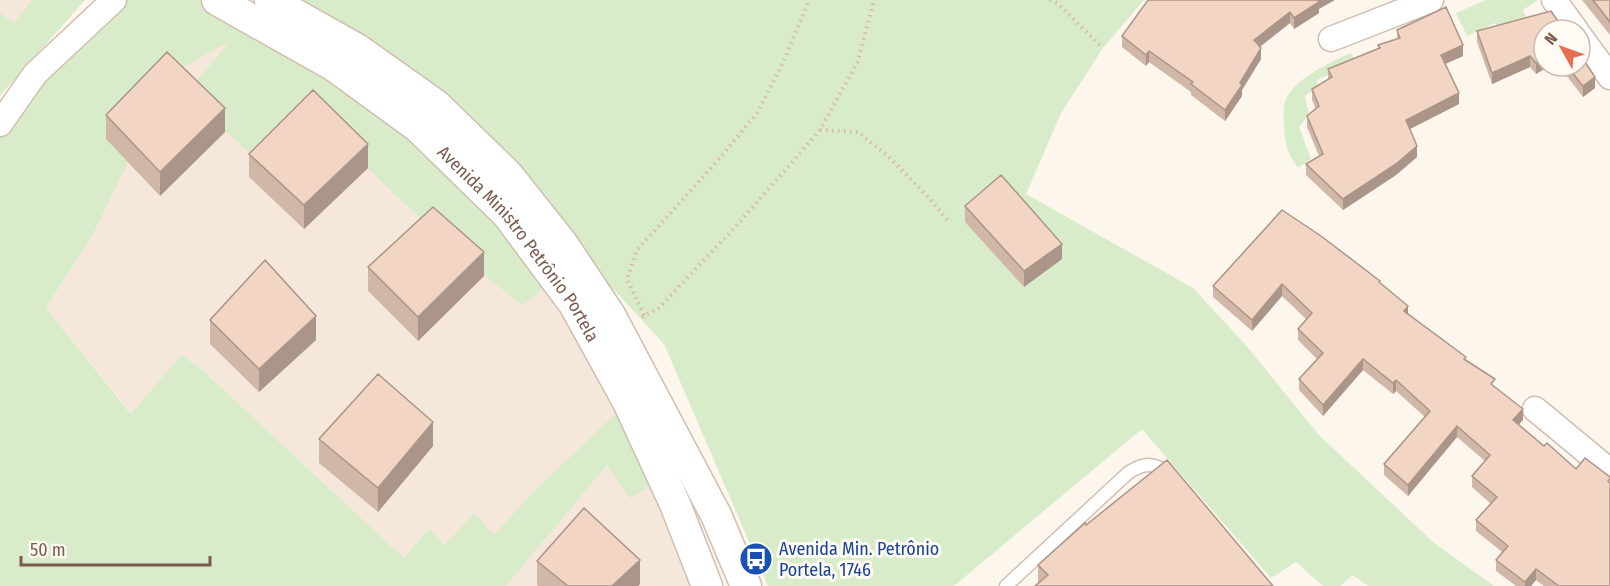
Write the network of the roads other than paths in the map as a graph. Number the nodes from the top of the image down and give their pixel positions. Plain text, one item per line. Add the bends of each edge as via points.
1 (114, 0) edge
2 (217, 0) edge
3 (270, 0) edge
4 (1431, 0) edge
5 (1554, 0) edge
6 (1567, 18) edge
7 (1331, 39) dead end
8 (1592, 52) edge
9 (1610, 77) edge
10 (2, 118) edge
11 (1535, 409) dead end
12 (1610, 471) edge
13 (1174, 478) edge
14 (708, 586) edge
15 (746, 586) edge
16 (1006, 586) edge

1 - 10 street via 35,74
2 - 14 street, Avenida Ministro Petrônio Portela via 333,66 419,128 507,214 574,304 623,392
3 - 15 street, Avenida Ministro Petrônio Portela via 357,49 436,105 508,176 562,243 618,330 716,515
4 - 7 street
5 - 6 street
8 - 9 street
11 - 12 street
13 - 16 lane via 1150,463 1138,466

